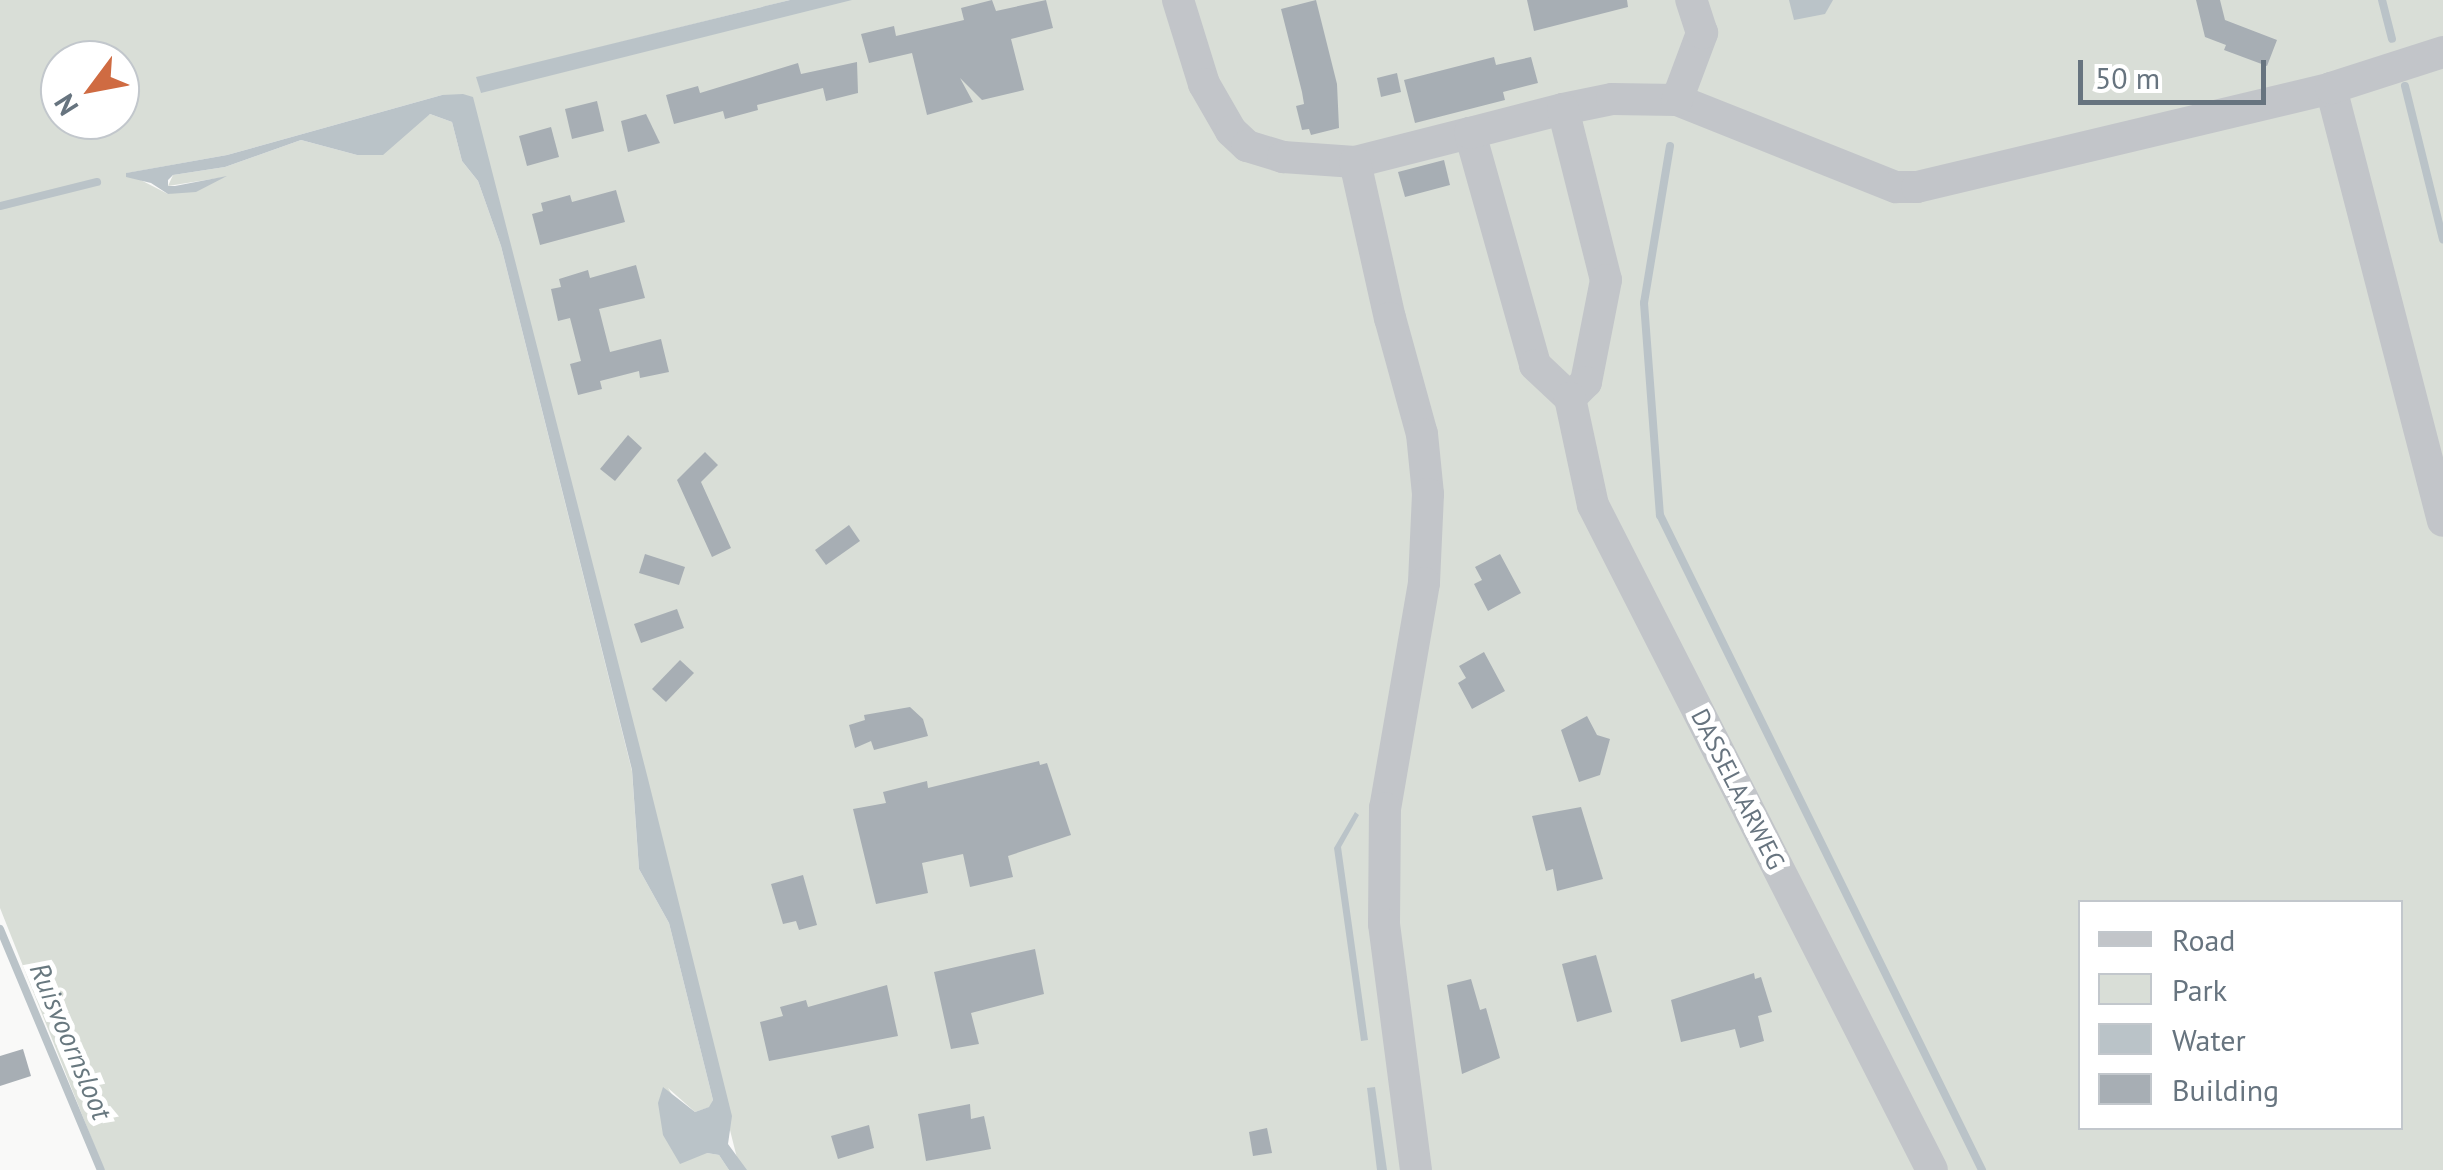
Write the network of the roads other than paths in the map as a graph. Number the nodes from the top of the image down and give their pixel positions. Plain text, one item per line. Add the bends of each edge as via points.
1 (1178, 0) edge
2 (1691, 0) edge
3 (2443, 52) edge
4 (2331, 88) junction
5 (1678, 100) junction
6 (1563, 109) junction
7 (1470, 133) junction
8 (1355, 162) junction
9 (1570, 398) junction
10 (2443, 521) edge
11 (1416, 1170) edge
12 (1932, 1170) edge

1 - 8 street via 1204,84 1246,146 1284,157
2 - 5 street via 1702,32
3 - 4 street
4 - 5 street via 1906,187
4 - 10 street
5 - 6 street via 1612,99
6 - 7 street
6 - 9 street via 1606,280 1586,382
7 - 8 street
7 - 9 street via 1535,365
8 - 11 street via 1422,434 1428,494 1424,583 1385,808 1384,924
9 - 12 street, DASSELAARWEG via 1593,505

